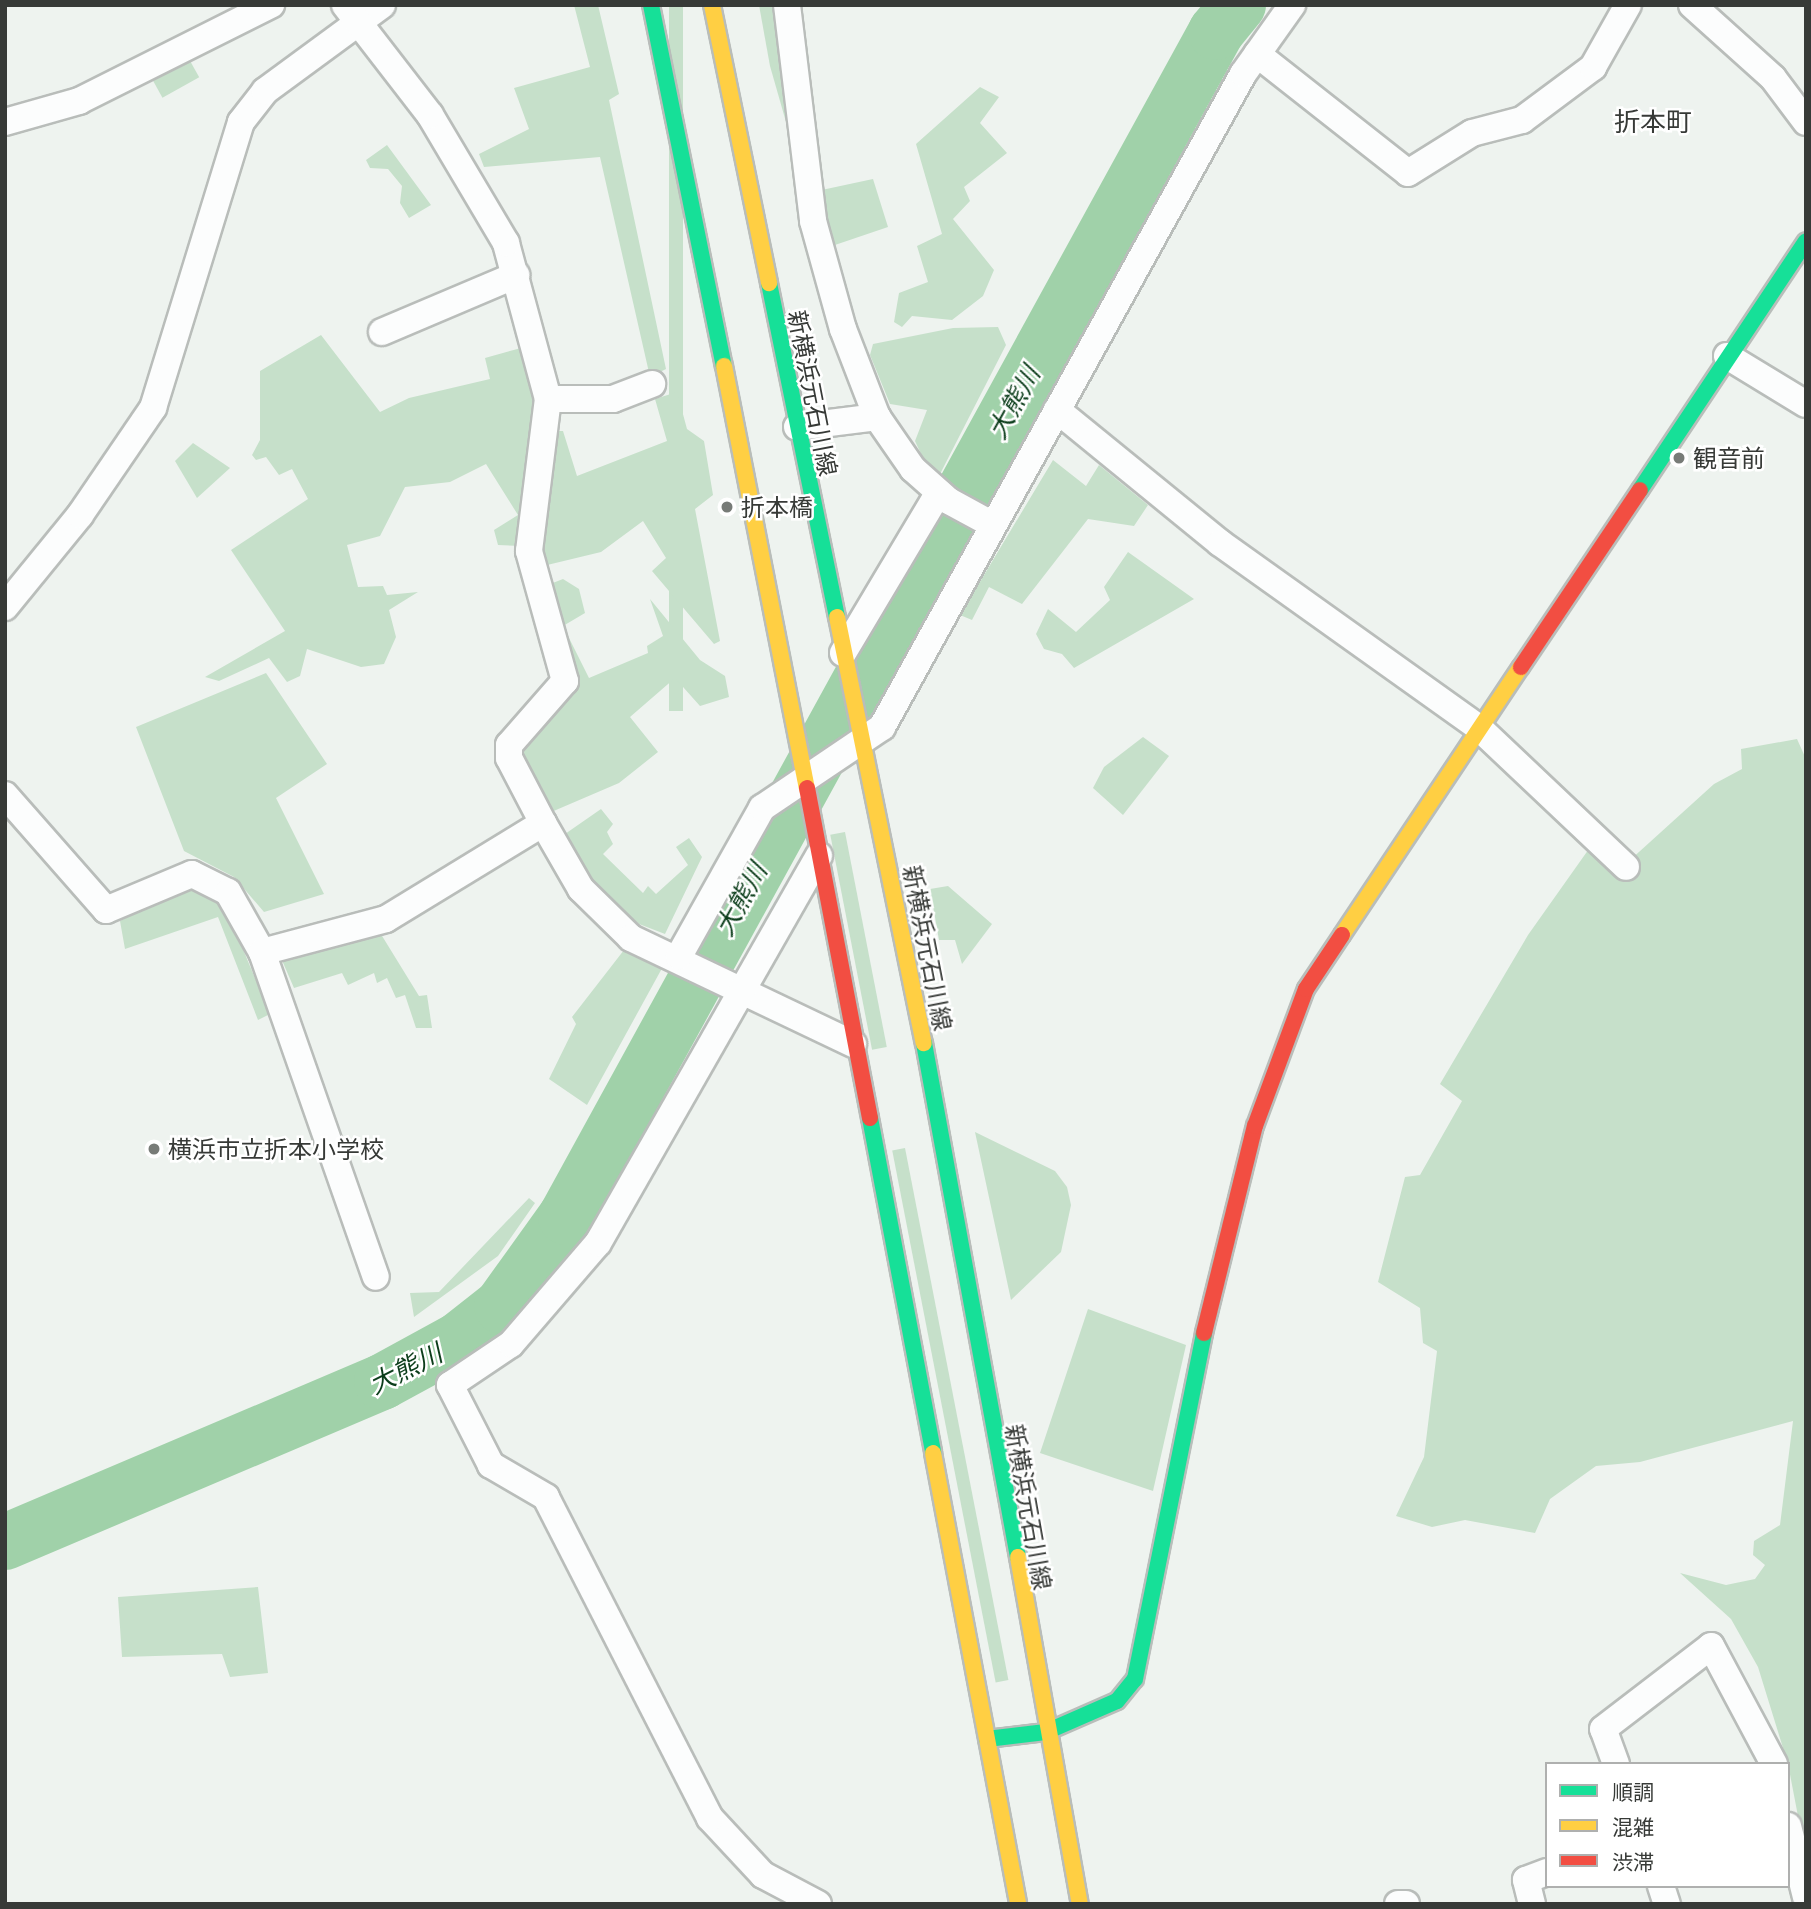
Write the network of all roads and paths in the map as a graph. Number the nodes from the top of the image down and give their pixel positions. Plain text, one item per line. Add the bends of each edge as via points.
1 (271, 5) edge
2 (382, 5) edge
3 (651, 5) edge
4 (712, 5) edge
5 (787, 5) edge
6 (1292, 5) edge
7 (1628, 5) edge
8 (1692, 5) edge
9 (351, 13) edge
10 (1256, 54) junction
11 (5, 122) edge
12 (1806, 122) edge
13 (1806, 241) edge
14 (516, 275) junction
15 (382, 332) dead end
16 (1727, 356) junction
17 (652, 384) dead end
18 (548, 399) junction
19 (1806, 404) edge
20 (1057, 410) junction
21 (877, 417) junction
22 (797, 427) junction
23 (944, 497) junction
24 (988, 523) junction
25 (5, 607) edge
26 (843, 653) junction
27 (1478, 726) junction
28 (863, 744) junction
29 (804, 779) junction
30 (5, 795) edge
31 (543, 823) junction
32 (819, 855) junction
33 (1626, 867) dead end
34 (262, 952) junction
35 (679, 956) junction
36 (742, 990) junction
37 (853, 1044) junction
38 (376, 1277) dead end
39 (1046, 1732) junction
40 (987, 1739) junction
41 (1615, 1762) edge
42 (1773, 1762) edge
43 (1790, 1834) edge
44 (1545, 1873) edge
45 (1806, 1898) edge
46 (818, 1904) edge
47 (1018, 1904) edge
48 (1080, 1904) edge
49 (1398, 1904) edge
50 (1406, 1904) edge
51 (1532, 1904) edge

1 - 11 street via 79,101
2 - 9 street
3 - 29 street
4 - 22 street, 新横浜元石川線
5 - 21 street via 813,221 843,329
6 - 10 street
7 - 10 street via 1593,67 1522,120 1472,134 1408,173
8 - 12 street via 1773,78
9 - 14 street via 430,115 506,243
9 - 25 street via 265,91 241,122 153,408 80,515
10 - 20 street
13 - 16 street
14 - 15 street
14 - 18 street
16 - 19 street
16 - 27 street
17 - 18 street via 613,399
18 - 31 street via 529,551 565,681 509,745 509,758
20 - 24 street
20 - 27 street via 1220,542
21 - 22 street
21 - 23 street via 913,469
22 - 26 street, 新横浜元石川線
23 - 24 street
23 - 26 street
24 - 28 street via 882,727
26 - 28 street, 新横浜元石川線
27 - 33 street
27 - 39 street via 1341,929 1282,1047 1255,1126 1201,1346 1135,1679 1117,1700
28 - 29 street
28 - 39 street, 新横浜元石川線 via 937,1108
29 - 32 street
29 - 35 street via 762,808
30 - 34 street via 106,909 184,875 207,877 228,892
31 - 34 street via 386,919
31 - 35 street via 581,889 631,938
32 - 36 street
32 - 37 street
34 - 38 street
35 - 36 street
36 - 37 street
36 - 46 street via 598,1243 511,1344 450,1385 491,1465 545,1497 710,1818 763,1875
37 - 40 street
39 - 40 street
39 - 48 street, 新横浜元石川線
40 - 47 street
41 - 42 street via 1603,1729 1711,1646
43 - 45 street
44 - 51 street via 1527,1880
49 - 50 street

